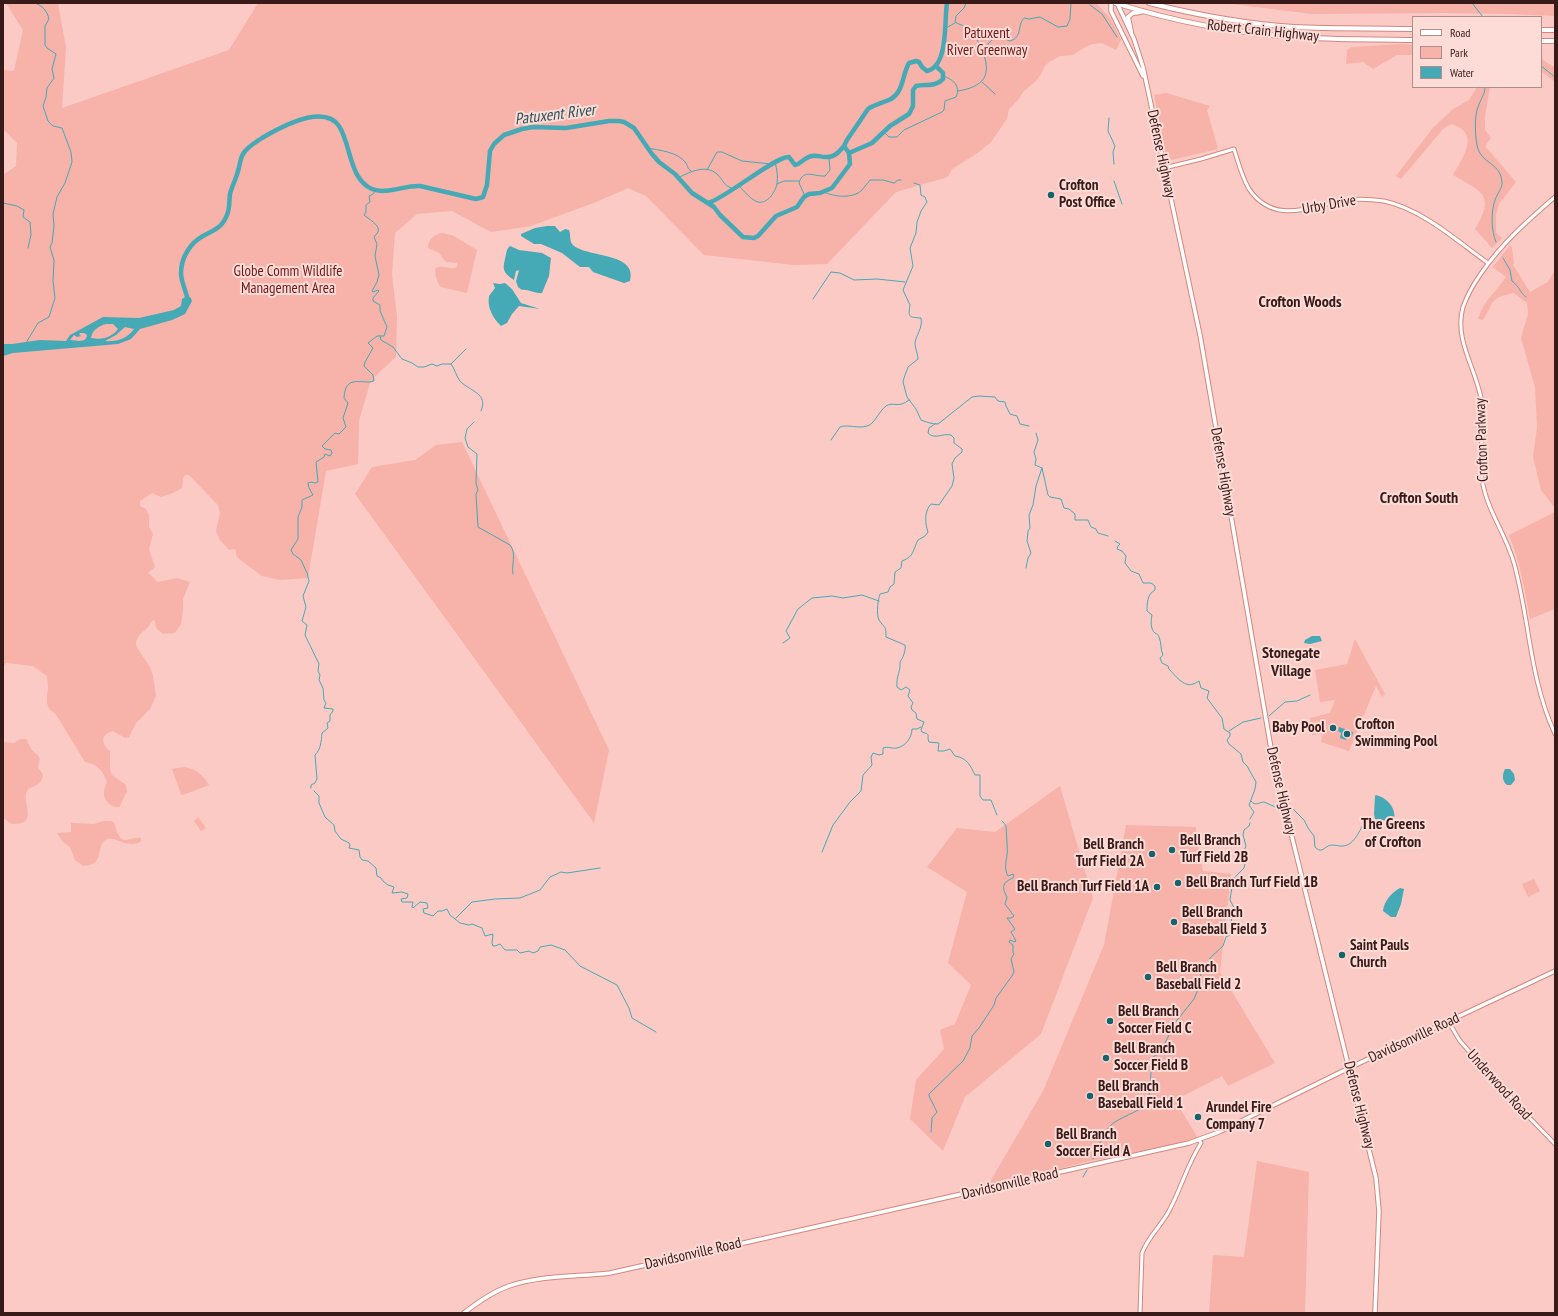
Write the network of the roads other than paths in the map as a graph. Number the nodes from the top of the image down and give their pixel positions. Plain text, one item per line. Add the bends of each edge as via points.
1 (1111, 3) edge
2 (1116, 3) edge
3 (1149, 3) edge
4 (1144, 12) junction
5 (1412, 29) edge
6 (1555, 30) edge
7 (1542, 31) edge
8 (1131, 32) junction
9 (1412, 40) edge
10 (1542, 41) edge
11 (1555, 41) edge
12 (1144, 78) junction
13 (1164, 168) junction
14 (1555, 197) edge
15 (1488, 263) junction
16 (1555, 734) edge
17 (1555, 971) edge
18 (1448, 1021) junction
19 (1349, 1068) junction
20 (1199, 1140) junction
21 (1555, 1144) edge
22 (464, 1313) edge
23 (1140, 1313) edge
24 (1375, 1313) edge

1 - 12 main road, Defense Highway via 1111,11
2 - 4 highway, Robert Crain Highway
2 - 8 main road, Defense Highway
3 - 5 highway, Robert Crain Highway via 1201,15 1269,24
4 - 8 highway via 1133,13 1128,18
4 - 9 highway, Robert Crain Highway via 1210,26 1280,36
6 - 7 highway
8 - 12 main road, Defense Highway via 1143,67
10 - 11 highway
12 - 13 main road, Defense Highway
13 - 15 street, Urby Drive via 1234,149 1249,188 1257,198 1270,206 1296,212 1350,200 1394,204 1419,215
13 - 19 main road, Defense Highway via 1201,340 1272,755
14 - 15 street, Crofton Parkway via 1514,233
15 - 16 street, Crofton Parkway via 1466,299 1461,323 1463,344 1482,400 1484,427 1481,477 1488,504 1505,538 1514,564 1534,672
17 - 18 main road, Davidsonville Road
18 - 19 main road, Davidsonville Road
18 - 21 street, Underwood Road via 1460,1042
19 - 20 main road, Davidsonville Road
19 - 24 main road, Defense Highway via 1379,1195
20 - 22 main road, Davidsonville Road via 611,1272 517,1283 490,1294
20 - 23 street via 1200,1143 1172,1207 1142,1253

